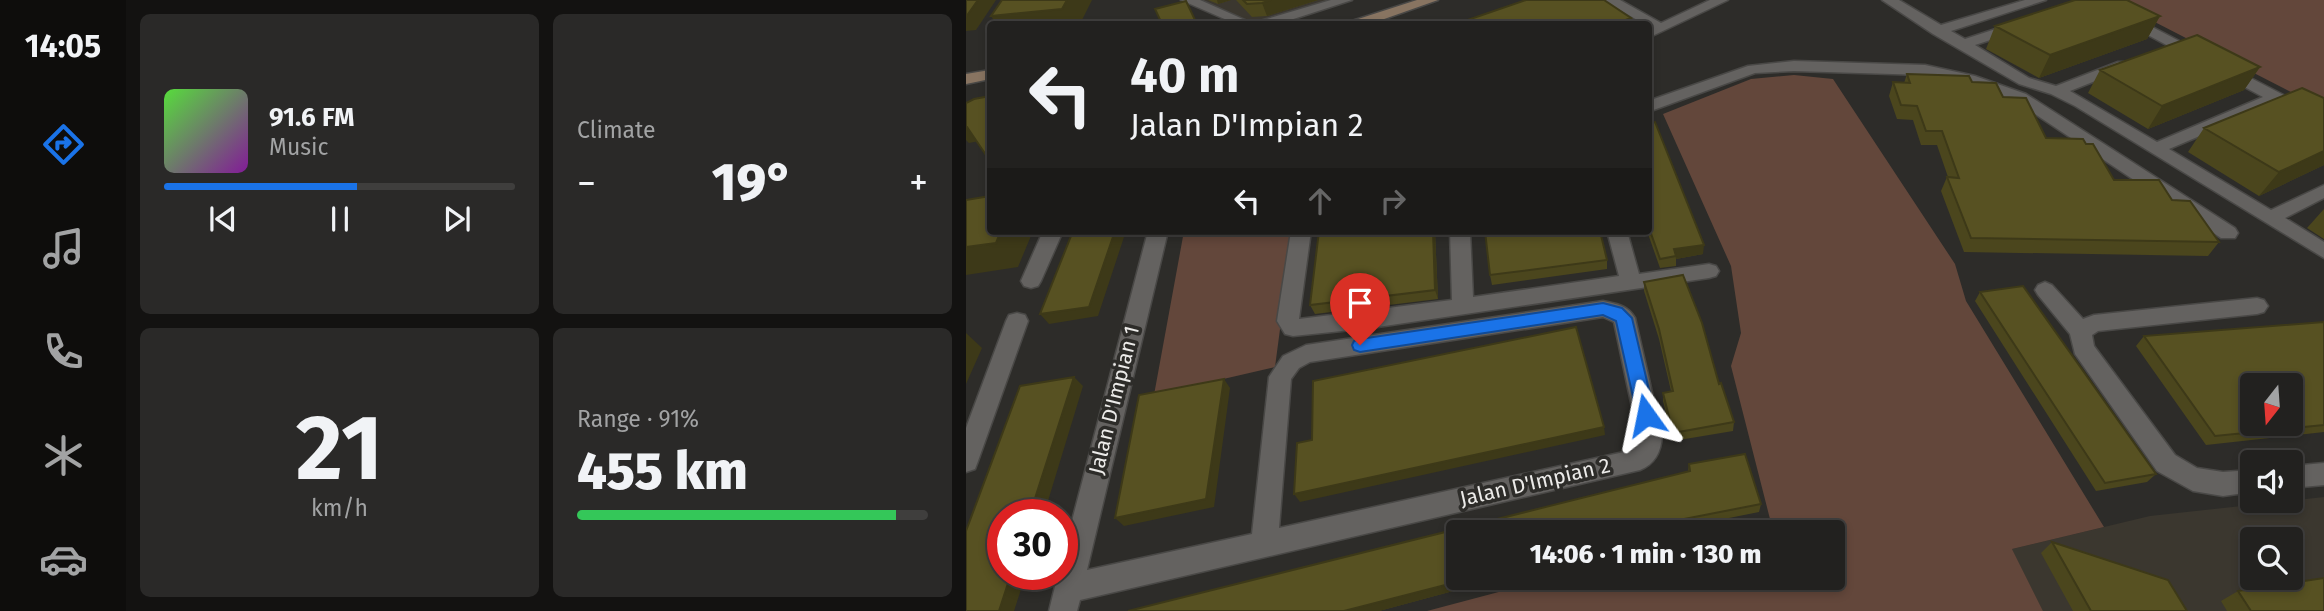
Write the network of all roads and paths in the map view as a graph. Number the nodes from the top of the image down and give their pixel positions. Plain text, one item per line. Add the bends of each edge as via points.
1 (1188, 0) edge
2 (1345, 0) edge
3 (1431, 0) edge
4 (1610, 0) edge
5 (1889, 0) edge
6 (2039, 0) edge
7 (1713, 1) edge
8 (2087, 3) edge
9 (1240, 21) edge
10 (1275, 21) edge
11 (1366, 21) edge
12 (1640, 21) edge
13 (2027, 23) edge
14 (1654, 31) edge
15 (1938, 31) junction
16 (2175, 44) junction
17 (1962, 45) junction
18 (987, 76) edge
19 (969, 79) edge
20 (2057, 91) junction
21 (2275, 98) junction
22 (1652, 106) edge
23 (2324, 123) edge
24 (2156, 148) junction
25 (2324, 191) edge
26 (2270, 218) junction
27 (2228, 233) dead end
28 (1051, 235) edge
29 (1157, 235) edge
30 (1300, 235) edge
31 (1460, 235) edge
32 (1618, 235) edge
33 (2324, 251) edge
34 (1709, 271) dead end
35 (1031, 281) dead end
36 (1631, 282) junction
37 (2045, 290) dead end
38 (1463, 306) junction
39 (2257, 306) dead end
40 (1017, 321) dead end
41 (2081, 331) junction
42 (966, 461) edge
43 (2324, 474) edge
44 (2303, 476) edge
45 (2240, 482) edge
46 (1264, 545) junction
47 (1067, 599) edge

1 - 9 street
2 - 10 street
3 - 11 street
4 - 12 street
5 - 15 street
6 - 15 street
7 - 14 street
8 - 16 street
13 - 17 street
15 - 17 street
16 - 20 street
16 - 21 street
17 - 20 street via 2024,81
18 - 19 street
20 - 24 street
21 - 23 street
21 - 24 street
22 - 27 street via 1753,69 1925,70 1970,79 2020,97
24 - 26 street
25 - 26 street
26 - 33 street
28 - 35 street
29 - 47 street, Jalan D'Impian 1
30 - 38 street via 1288,321 1293,328
31 - 38 street
32 - 36 street
34 - 36 street
36 - 38 street
37 - 41 street
39 - 41 street via 2094,323
40 - 42 street
41 - 45 street via 2083,348 2166,463 2193,479
43 - 44 street
46 - 46 street, Jalan D'Impian 2 via 1640,458 1649,448 1650,436 1624,318 1603,309 1306,354 1291,362 1280,377
46 - 47 street, Jalan D'Impian 2

